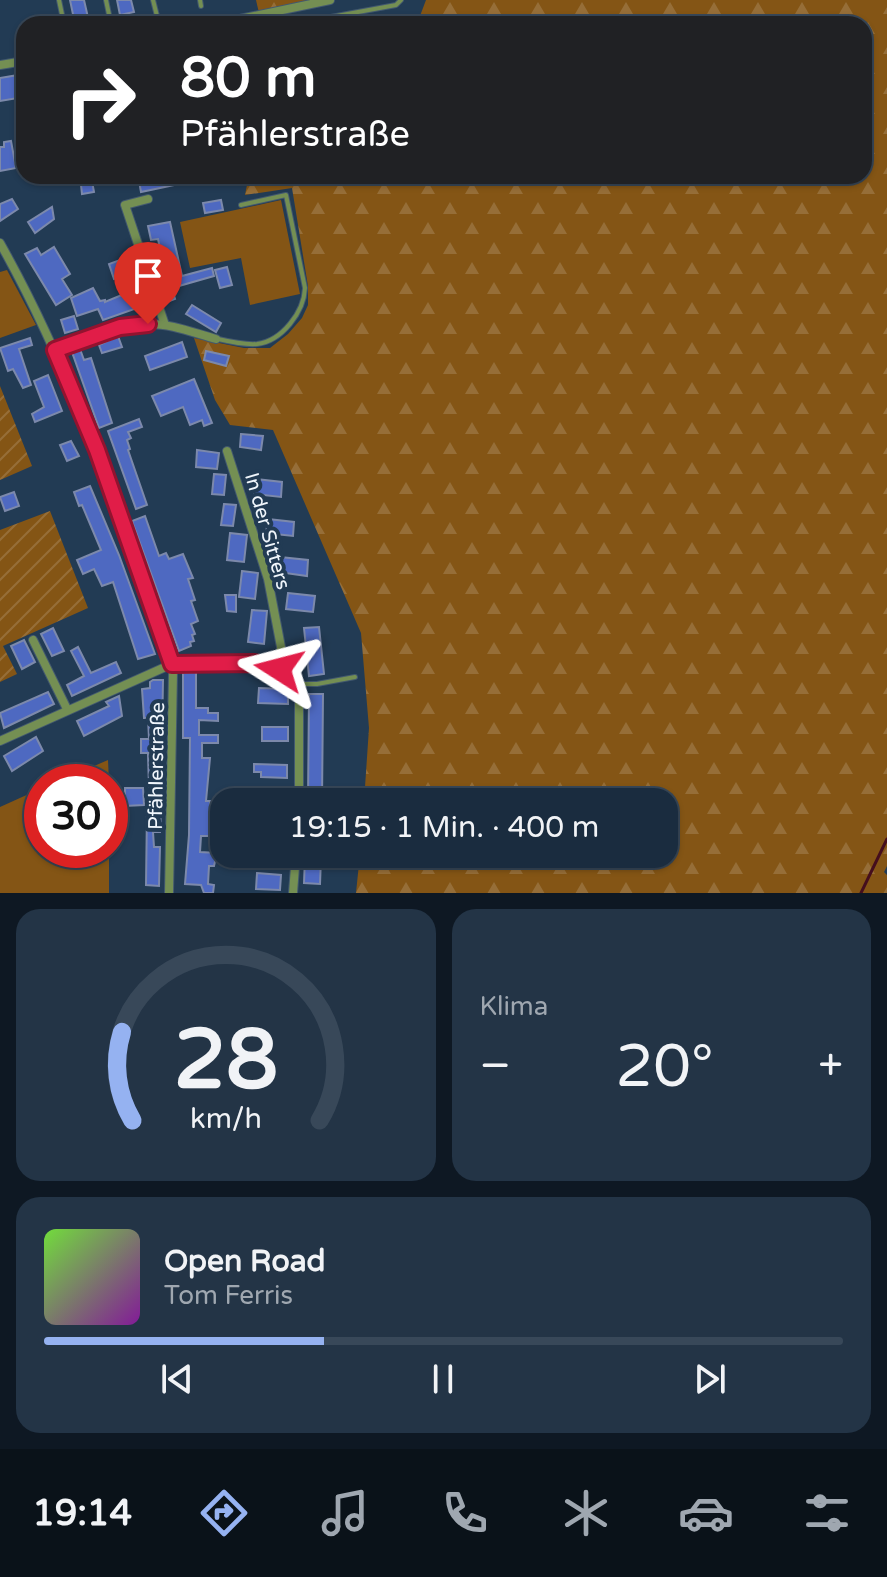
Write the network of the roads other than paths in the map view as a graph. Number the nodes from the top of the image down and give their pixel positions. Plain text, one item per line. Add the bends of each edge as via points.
1 (153, 0) edge
2 (330, 0) edge
3 (401, 0) edge
4 (157, 16) dead end
5 (254, 16) edge
6 (336, 16) edge
7 (148, 199) dead end
8 (241, 205) dead end
9 (0, 243) edge
10 (165, 325) junction
11 (216, 339) joint
12 (55, 350) junction
13 (227, 451) dead end
14 (33, 640) dead end
15 (172, 664) junction
16 (279, 669) junction
17 (355, 677) dead end
18 (299, 683) junction
19 (67, 709) junction
20 (0, 741) edge
21 (299, 788) edge
22 (295, 868) edge
23 (169, 893) edge
24 (293, 893) edge

1 - 4 lane
2 - 5 street
3 - 6 lane
7 - 10 street via 125,205
8 - 11 lane via 286,195 304,300 292,321 261,344
9 - 12 street, Pfählerstraße
10 - 11 street
10 - 12 street via 120,327
12 - 15 street, Pfählerstraße via 97,450
13 - 16 street, In der Sitters via 268,579 281,647
14 - 19 street
15 - 16 street via 254,663
15 - 19 street
15 - 23 street, Pfählerstraße
16 - 18 street
17 - 18 lane
18 - 21 street
19 - 20 street
22 - 24 street

